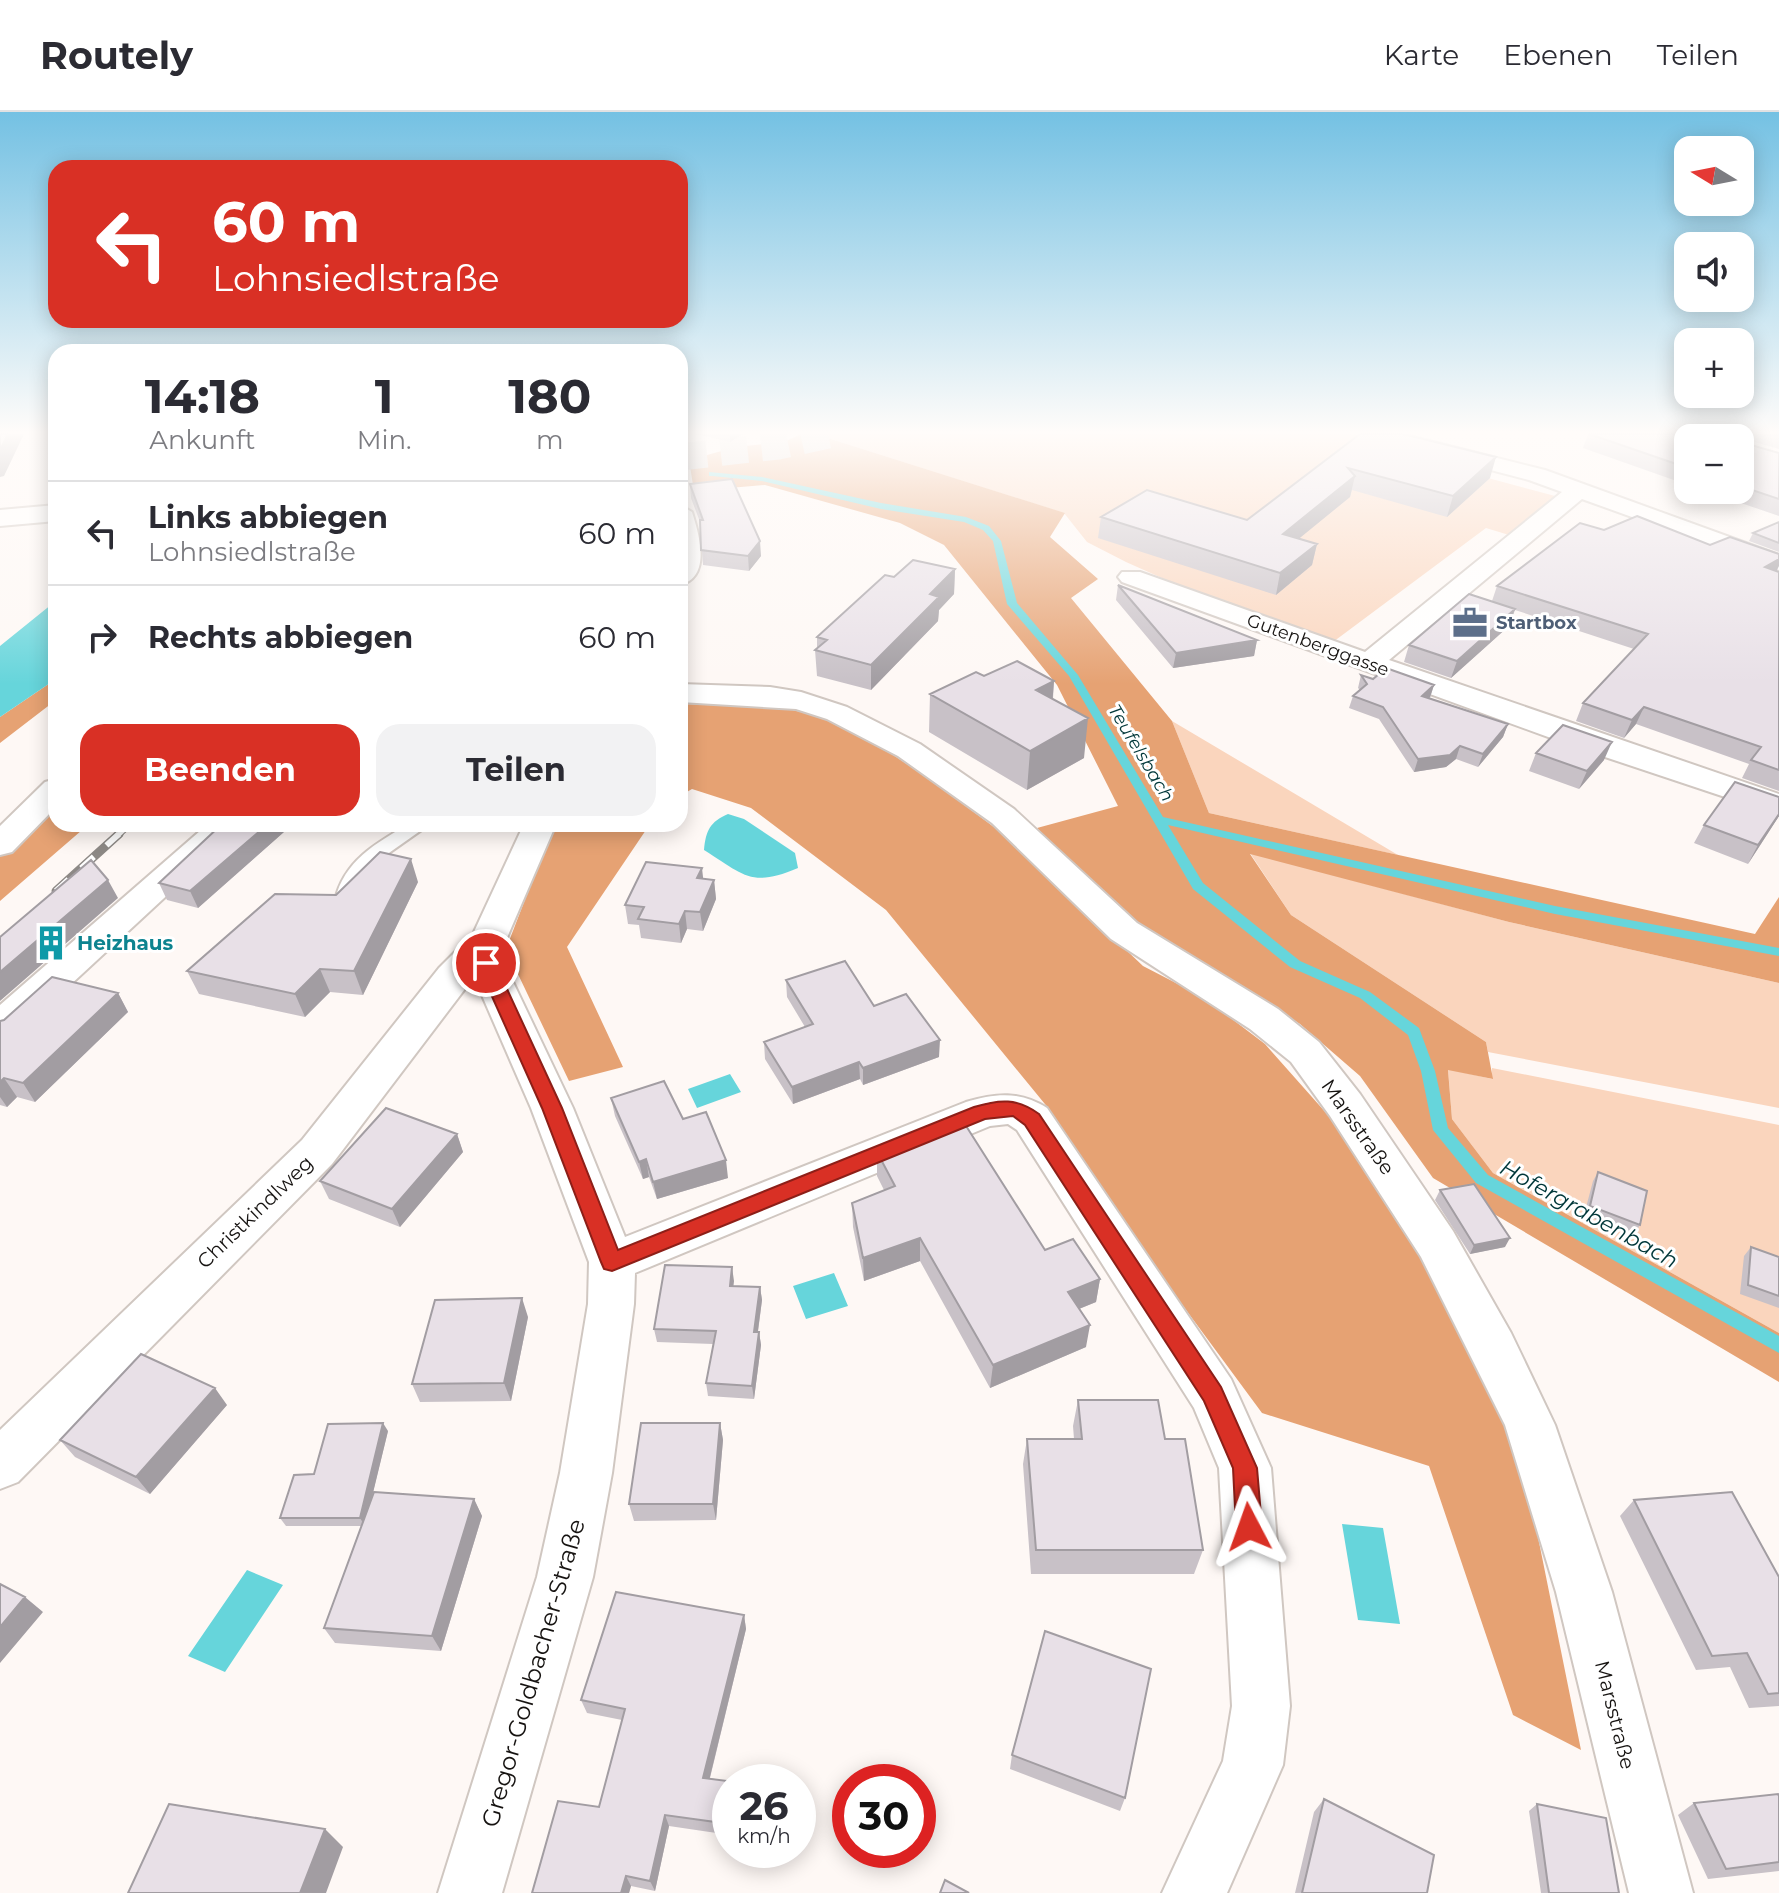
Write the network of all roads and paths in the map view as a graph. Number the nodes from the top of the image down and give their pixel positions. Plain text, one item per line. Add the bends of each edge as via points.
1 (1546, 517) edge
2 (1656, 517) edge
3 (688, 536) edge
4 (688, 560) edge
5 (1779, 563) edge
6 (1131, 577) dead end
7 (1367, 664) junction
8 (688, 693) edge
9 (48, 797) edge
10 (1779, 805) edge
11 (219, 832) edge
12 (409, 832) edge
13 (536, 832) edge
14 (0, 845) edge
15 (344, 900) edge
16 (488, 940) junction
17 (0, 1027) edge
18 (612, 1262) junction
19 (0, 1465) edge
20 (470, 1893) edge
21 (1194, 1893) edge
22 (1661, 1893) edge

1 - 7 street
2 - 5 street
3 - 4 street
6 - 7 street, Gutenberggasse
7 - 10 street, Gutenberggasse
8 - 22 street, Marsstraße via 801,701 909,750 1003,816 1124,931 1264,1019 1305,1052 1437,1244 1530,1425 1584,1592
9 - 14 street
11 - 17 street
12 - 15 lane via 363,863 345,888
13 - 16 street
16 - 18 street via 486,963 552,1108
16 - 19 street, Christkindlweg via 452,977 317,1152
18 - 20 street, Gregor-Goldbacher-Straße via 611,1304 586,1473 565,1577
18 - 21 street via 981,1113 1006,1107 1032,1119 1213,1395 1245,1468 1261,1706 1253,1765

